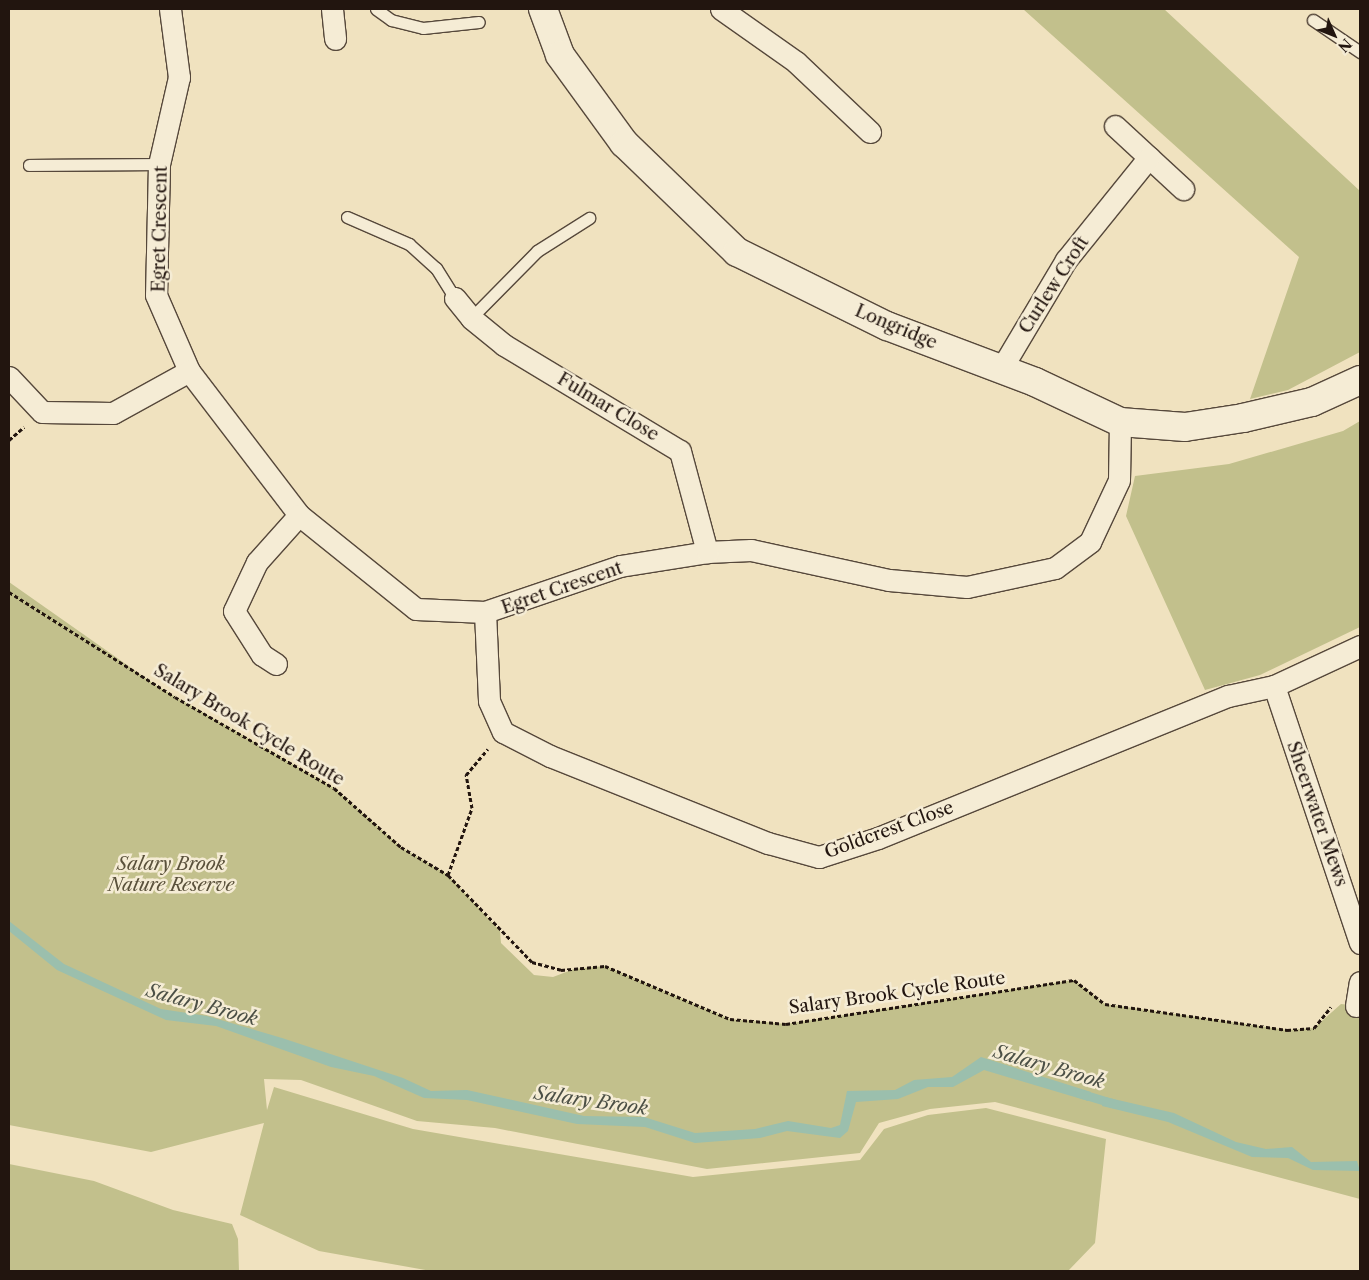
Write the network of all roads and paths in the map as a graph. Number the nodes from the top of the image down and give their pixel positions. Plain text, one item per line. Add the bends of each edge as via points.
1 (170, 9) edge
2 (332, 9) edge
3 (376, 9) edge
4 (543, 9) edge
5 (721, 9) edge
6 (1313, 20) dead end
7 (479, 22) dead end
8 (335, 39) dead end
9 (1360, 52) edge
10 (1115, 126) dead end
11 (870, 132) dead end
12 (1149, 157) junction
13 (159, 164) junction
14 (29, 165) dead end
15 (1183, 189) dead end
16 (347, 217) dead end
17 (589, 218) dead end
18 (455, 298) joint
19 (471, 318) junction
20 (1001, 369) junction
21 (189, 371) junction
22 (9, 378) edge
23 (1360, 380) edge
24 (1120, 422) junction
25 (299, 515) junction
26 (706, 552) junction
27 (9, 592) edge
28 (485, 612) junction
29 (1360, 646) edge
30 (276, 664) dead end
31 (1274, 686) junction
32 (503, 732) junction
33 (448, 875) junction
34 (1360, 943) edge
35 (1360, 982) edge
36 (1356, 1006) joint

1 - 13 street, Egret Crescent via 180,77
2 - 8 street
3 - 7 lane via 392,20 422,28
4 - 20 street, Longridge via 560,55 624,142 737,252 887,326
5 - 11 street via 796,62
6 - 9 lane
10 - 12 street
12 - 15 street
12 - 20 street, Curlew Croft via 1066,260
13 - 14 lane
13 - 21 street, Egret Crescent via 156,296
16 - 18 lane via 409,244 436,268
17 - 19 lane via 537,251
18 - 19 street, Fulmar Close
19 - 26 street, Fulmar Close via 504,344 680,451
20 - 24 street, Longridge
21 - 22 street via 113,413 42,412
21 - 25 street, Egret Crescent
23 - 24 street, Longridge via 1312,402 1243,418 1185,427
24 - 26 street, Egret Crescent via 1119,480 1090,542 1055,568 966,587 889,580 751,550
25 - 28 street, Egret Crescent via 416,609
25 - 30 street via 257,562 234,611 262,655
26 - 28 street, Egret Crescent via 620,566
27 - 33 path, Salary Brook Cycle Route via 174,697 334,788 401,847
28 - 32 street via 489,700
29 - 31 street, Goldcrest Close
31 - 32 street, Goldcrest Close via 1228,696 878,838 819,857 768,843 550,756
31 - 34 street, Sheerwater Mews
32 - 33 path via 466,775 472,808
33 - 36 path, Salary Brook Cycle Route via 532,962 561,970 605,966 730,1019 786,1024 1074,980 1105,1004 1287,1030 1314,1028 1334,1004
35 - 36 street

